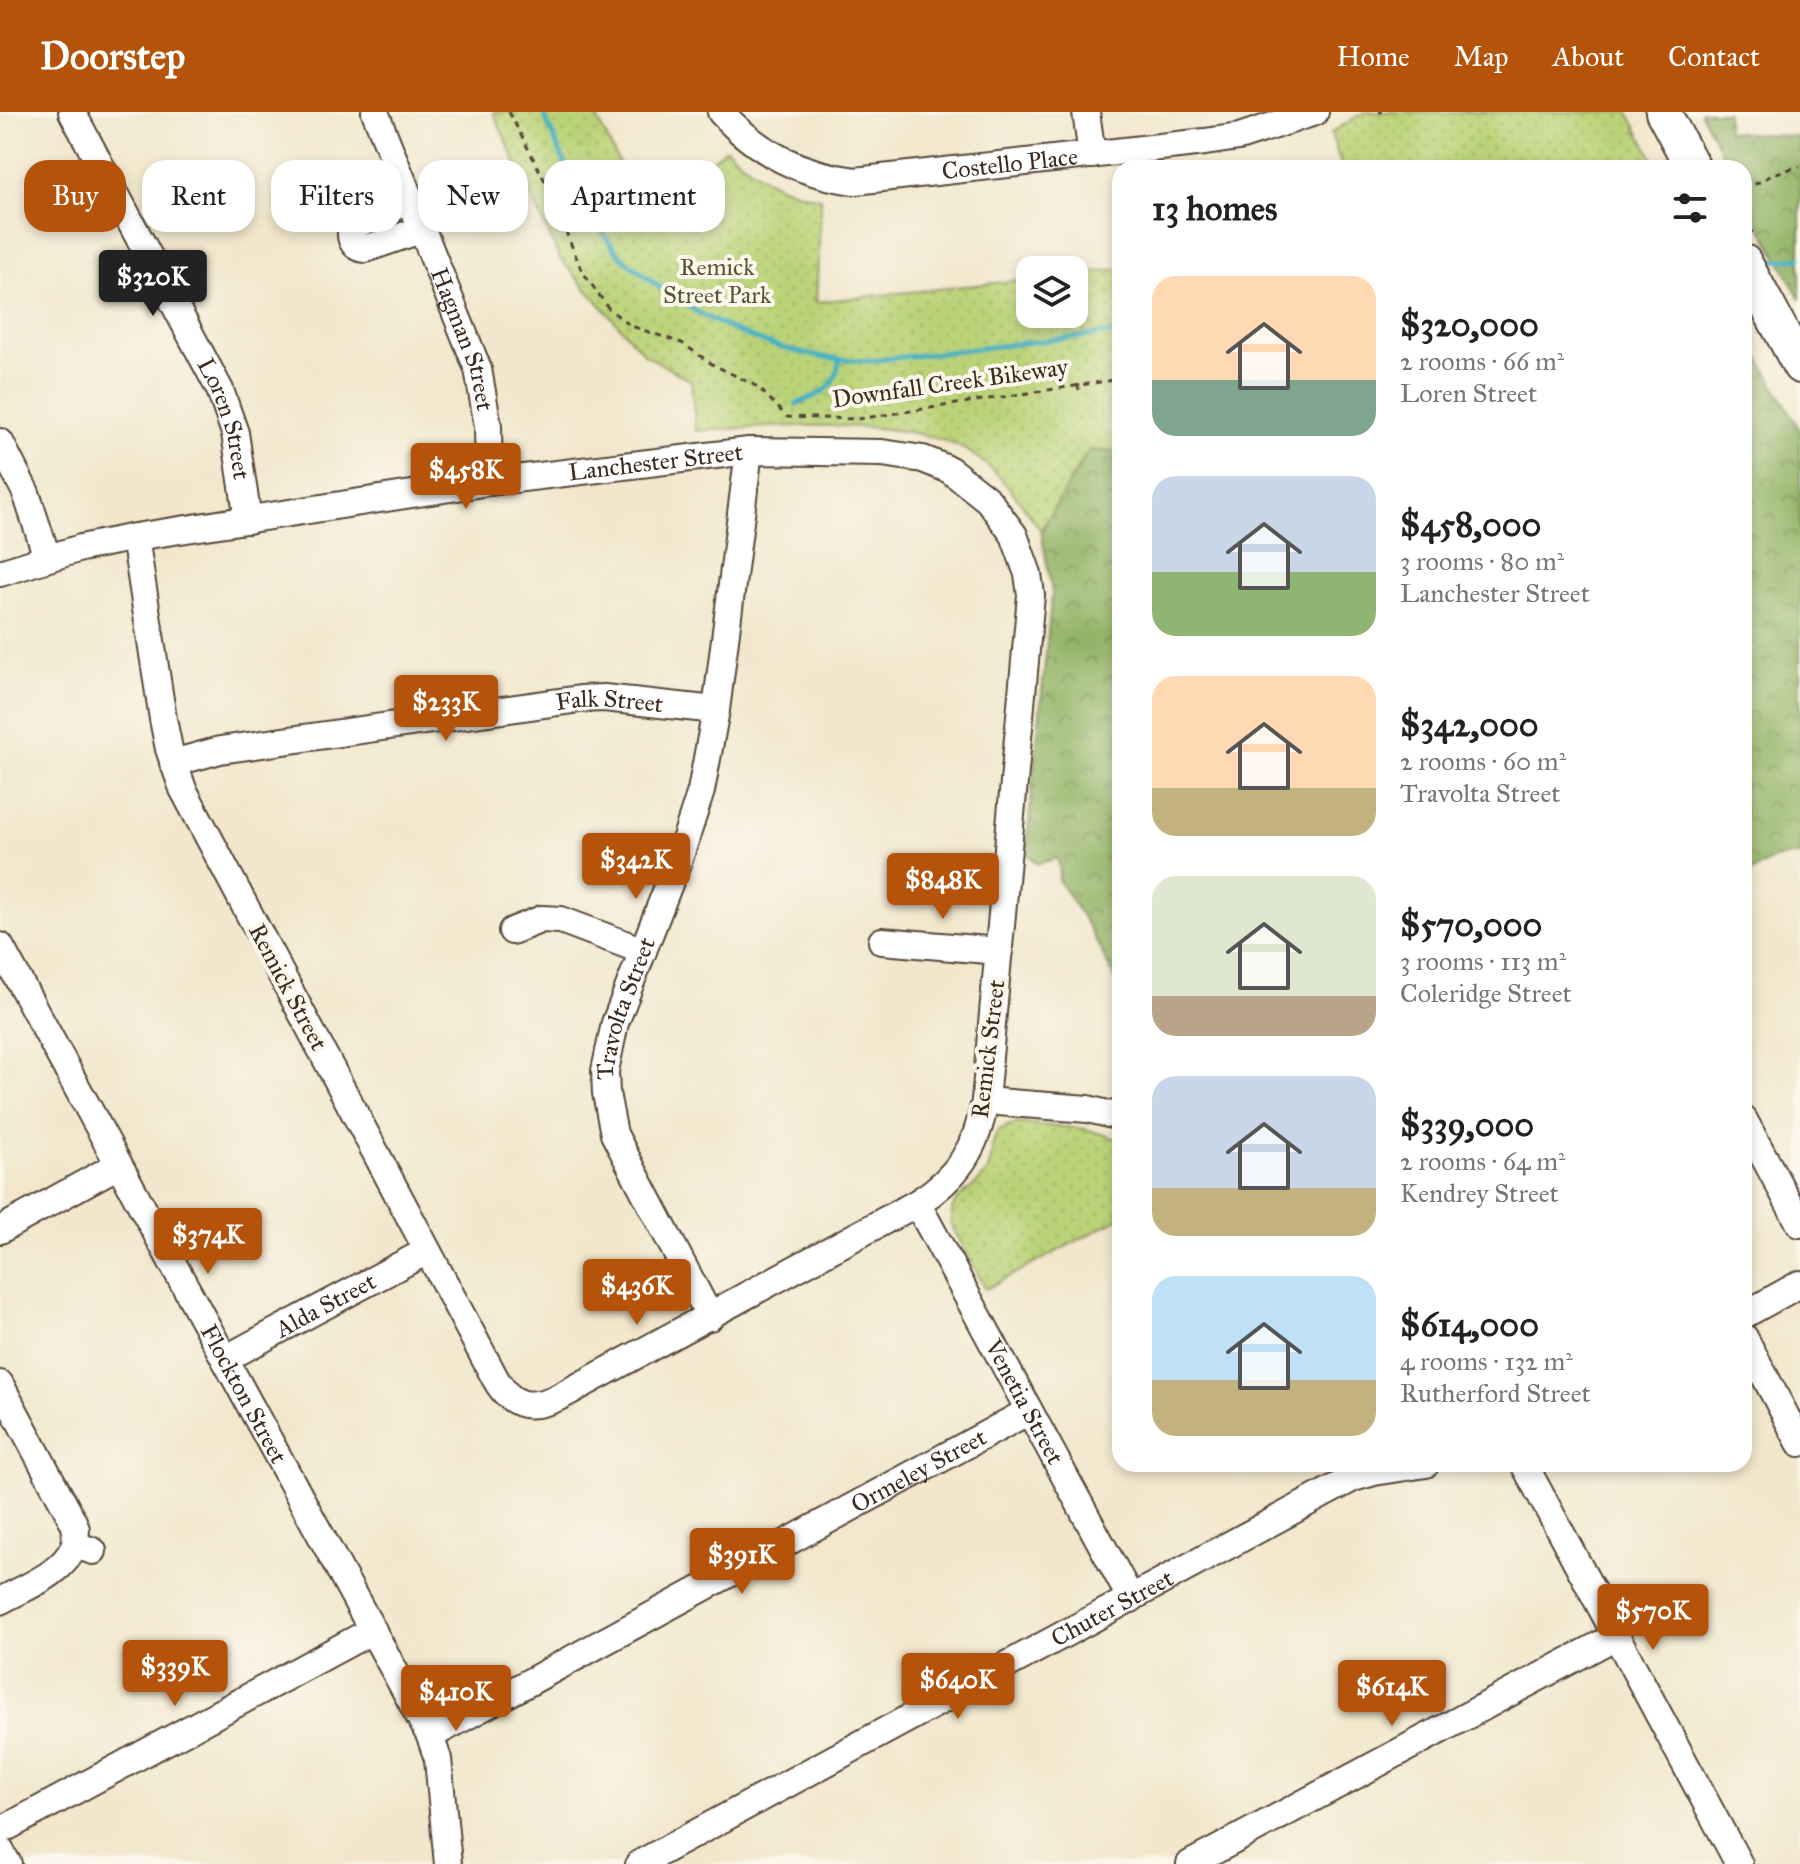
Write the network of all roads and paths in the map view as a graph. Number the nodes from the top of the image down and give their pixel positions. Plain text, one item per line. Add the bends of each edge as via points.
1 (72, 112) edge
2 (375, 112) edge
3 (509, 112) edge
4 (721, 112) edge
5 (1086, 112) edge
6 (1315, 112) edge
7 (1663, 112) edge
8 (1092, 155) junction
9 (1689, 160) edge
10 (1800, 166) edge
11 (1752, 186) edge
12 (411, 199) junction
13 (418, 216) edge
14 (418, 231) edge
15 (424, 232) edge
16 (1752, 277) edge
17 (1800, 366) edge
18 (1112, 380) edge
19 (1077, 384) junction
20 (1081, 395) dead end
21 (0, 442) edge
22 (749, 451) junction
23 (936, 464) joint
24 (489, 482) junction
25 (248, 520) junction
26 (135, 537) junction
27 (47, 557) junction
28 (0, 573) edge
29 (716, 710) junction
30 (173, 763) junction
31 (512, 931) dead end
32 (882, 941) dead end
33 (0, 946) edge
34 (643, 951) junction
35 (999, 951) junction
36 (985, 1101) junction
37 (1112, 1115) edge
38 (1752, 1135) edge
39 (118, 1165) junction
40 (917, 1203) junction
41 (1800, 1224) edge
42 (0, 1230) edge
43 (427, 1251) junction
44 (1800, 1284) edge
45 (1752, 1311) edge
46 (710, 1317) junction
47 (1752, 1352) edge
48 (225, 1359) junction
49 (0, 1384) edge
50 (1029, 1411) junction
51 (1800, 1443) edge
52 (1347, 1472) edge
53 (1528, 1472) edge
54 (1131, 1599) junction
55 (0, 1601) edge
56 (373, 1630) junction
57 (1616, 1636) junction
58 (430, 1736) junction
59 (0, 1831) edge
60 (0, 1850) edge
61 (650, 1861) edge
62 (8, 1864) edge
63 (438, 1864) edge
64 (448, 1864) edge
65 (1190, 1864) edge
66 (1739, 1864) edge

1 - 25 street, Loren Street via 220,390 235,433
2 - 12 street, Hagman Street
3 - 19 path, Downfall Creek Bikeway via 582,271 609,309 631,326 682,343 758,387 787,417 858,419
4 - 8 street, Costello Place via 770,155 809,173 855,181
5 - 8 street
6 - 8 street, Costello Place via 1239,137
7 - 9 main road
10 - 11 path
12 - 13 street, Hagman Street
12 - 14 street via 356,225 352,240 365,249
15 - 24 street, Hagman Street via 478,369 488,426
16 - 17 main road
18 - 19 path, Downfall Creek Bikeway
19 - 20 path
21 - 27 street via 26,493
22 - 23 street, Lanchester Street via 882,453
22 - 24 street, Lanchester Street
22 - 29 street, Travolta Street
23 - 35 street, Remick Street via 970,484 1003,517 1030,585
24 - 25 street, Lanchester Street
25 - 26 street, Lanchester Street
26 - 27 street, Lanchester Street
26 - 30 street, Remick Street
27 - 28 street, Lanchester Street
29 - 30 street, Falk Street via 580,699 220,750
29 - 34 street, Travolta Street via 692,823
30 - 43 street, Remick Street
31 - 34 street via 542,919 561,920
32 - 35 street
33 - 39 street, Flockton Street
34 - 46 street, Travolta Street via 608,1050 609,1116
35 - 36 street, Remick Street
36 - 37 street
36 - 40 street, Remick Street via 965,1160 945,1184
38 - 41 street
39 - 42 street
39 - 48 street, Flockton Street
40 - 46 street, Remick Street
40 - 50 street, Venetia Street
43 - 46 street, Remick Street via 519,1414
43 - 48 street, Alda Street
44 - 45 street
47 - 51 street
48 - 56 street, Flockton Street
49 - 55 street via 84,1548
50 - 54 street, Venetia Street
50 - 58 street, Ormeley Street
52 - 54 street, Chuter Street
53 - 57 street
54 - 61 street, Chuter Street
56 - 58 street, Flockton Street
56 - 59 street
57 - 65 street
57 - 66 street
58 - 64 street, Flockton Street via 438,1759
60 - 62 street
63 - 64 street

